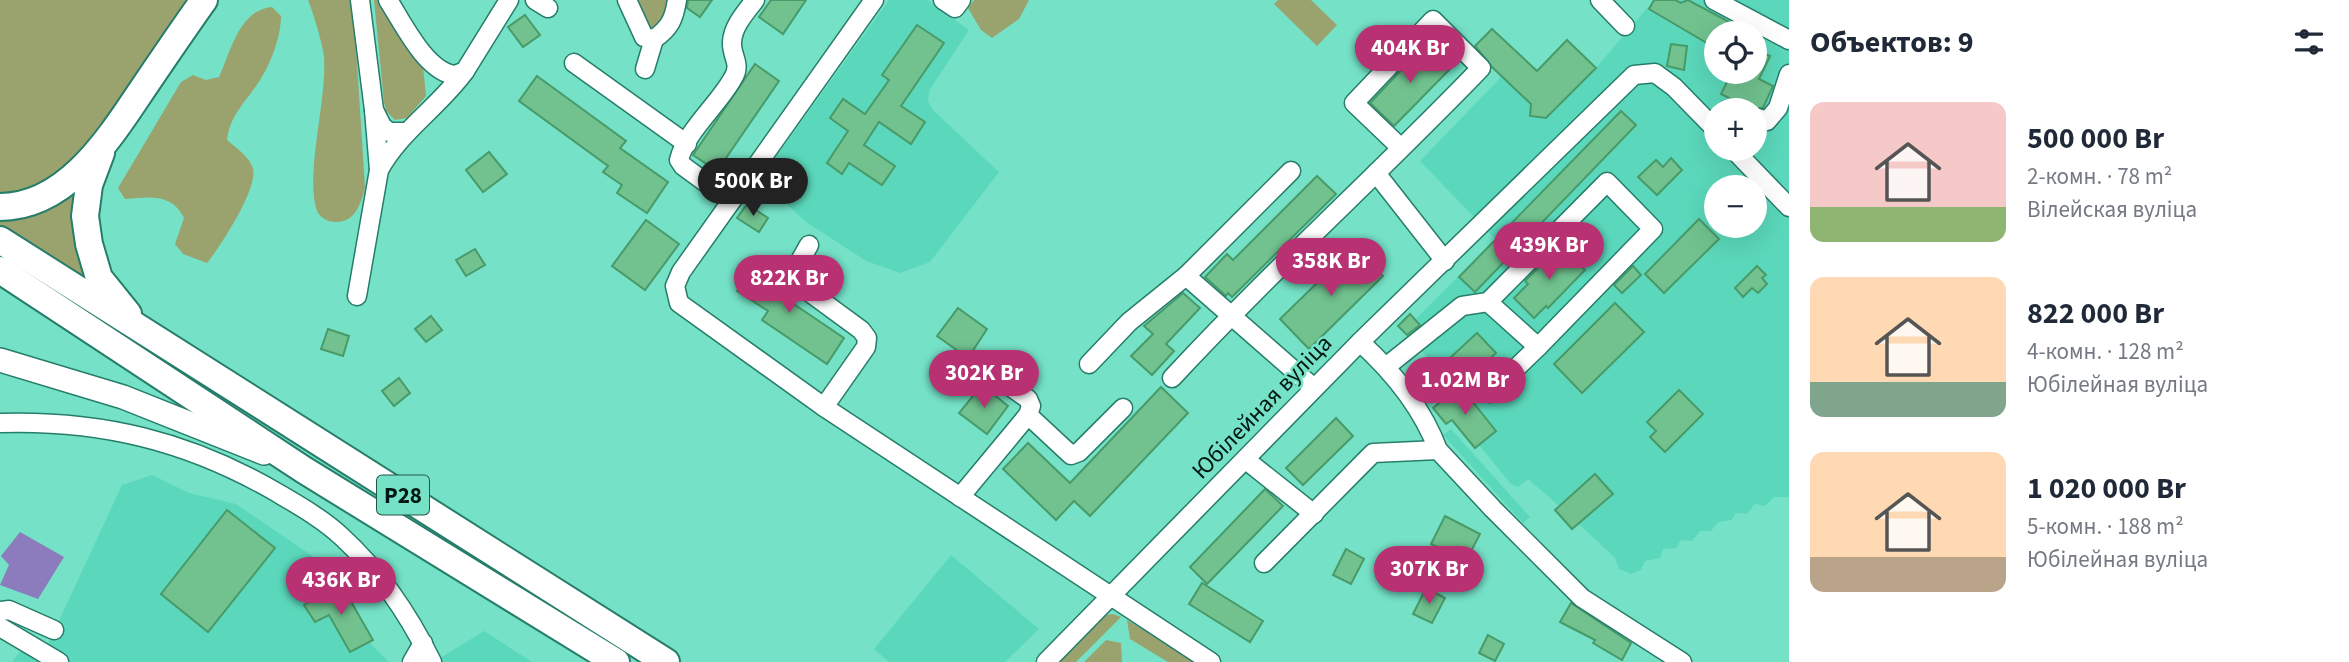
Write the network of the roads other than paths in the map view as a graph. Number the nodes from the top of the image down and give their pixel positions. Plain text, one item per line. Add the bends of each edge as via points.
1 (204, 0) edge
2 (360, 0) edge
3 (388, 0) edge
4 (509, 0) edge
5 (627, 0) edge
6 (677, 0) edge
7 (755, 0) edge
8 (874, 0) edge
9 (943, 0) edge
10 (961, 0) edge
11 (1600, 0) edge
12 (1714, 0) edge
13 (1625, 26) dead end
14 (654, 39) junction
15 (1789, 40) edge
16 (426, 58) junction
17 (573, 63) dead end
18 (645, 69) dead end
19 (466, 71) junction
20 (1789, 74) edge
21 (374, 110) junction
22 (1704, 110) edge
23 (424, 115) junction
24 (1767, 121) edge
25 (406, 132) junction
26 (687, 144) junction
27 (104, 145) junction
28 (1401, 148) junction
29 (1745, 161) edge
30 (379, 170) junction
31 (1291, 171) dead end
32 (1376, 173) junction
33 (731, 201) junction
34 (0, 206) edge
35 (1789, 207) edge
36 (0, 240) edge
37 (809, 245) dead end
38 (1445, 261) junction
39 (0, 270) edge
40 (1186, 276) junction
41 (357, 296) dead end
42 (1488, 302) junction
43 (1232, 314) junction
44 (141, 329) junction
45 (1360, 342) junction
46 (1538, 347) junction
47 (0, 360) edge
48 (1089, 364) dead end
49 (1387, 366) junction
50 (991, 373) dead end
51 (1172, 378) dead end
52 (1314, 388) junction
53 (1490, 393) dead end
54 (824, 407) junction
55 (1123, 408) dead end
56 (1028, 415) junction
57 (0, 423) edge
58 (1438, 450) junction
59 (1246, 460) junction
60 (304, 470) junction
61 (960, 497) junction
62 (1314, 514) junction
63 (1264, 563) dead end
64 (1111, 596) junction
65 (0, 611) edge
66 (0, 627) edge
67 (54, 630) dead end
68 (413, 656) edge
69 (59, 662) edge
70 (432, 662) edge
71 (616, 662) edge
72 (666, 662) edge
73 (1046, 662) edge
74 (1211, 662) edge
75 (1682, 662) edge

1 - 27 highway
2 - 21 street
3 - 16 street
4 - 19 street
5 - 14 street via 644,37
6 - 14 street via 668,30
7 - 26 street via 734,29 735,76
8 - 33 street
9 - 10 street via 955,8
11 - 13 street
12 - 15 street
14 - 18 street
16 - 19 street via 446,74
16 - 23 street via 435,87
17 - 26 street
19 - 23 street
20 - 24 street via 1774,115
21 - 25 street via 389,132
21 - 30 street
22 - 38 street via 1655,73 1634,75
23 - 25 street
25 - 30 street
26 - 33 street via 679,160 682,166
27 - 34 highway via 55,190 31,201
27 - 44 highway via 89,185 85,216 89,244 99,278
28 - 28 street via 1354,103 1433,20 1481,68
28 - 32 street
29 - 35 street
30 - 41 street
31 - 40 street
32 - 38 street
32 - 43 street
33 - 54 street via 681,272 675,286 679,303
36 - 44 highway, Р28
37 - 54 street via 796,268 801,286 867,338 866,347
38 - 45 street
39 - 60 highway, Р28
40 - 43 street
40 - 48 street via 1129,322
42 - 46 street
42 - 46 street via 1606,182 1653,229
42 - 49 street via 1462,306
43 - 51 street
43 - 52 street
44 - 72 highway, Р28
45 - 49 street, Юбілейная вуліца
45 - 52 street, Юбілейная вуліца
46 - 53 street
47 - 60 main road via 123,397
49 - 58 street, Юбілейная вуліца via 1428,425
50 - 56 street via 1028,399
52 - 59 street, Юбілейная вуліца
54 - 61 street
55 - 56 street via 1072,455
56 - 61 street
57 - 68 street via 84,425 187,448 233,467 341,535 374,571
58 - 62 street via 1373,453
58 - 75 street, Юбілейная вуліца via 1582,598
59 - 62 street
59 - 64 street, Юбілейная вуліца
60 - 71 highway, Р28
61 - 64 street
62 - 63 street
64 - 73 street, Юбілейная вуліца
64 - 74 street
65 - 67 street via 9,610
66 - 69 street
68 - 70 street

